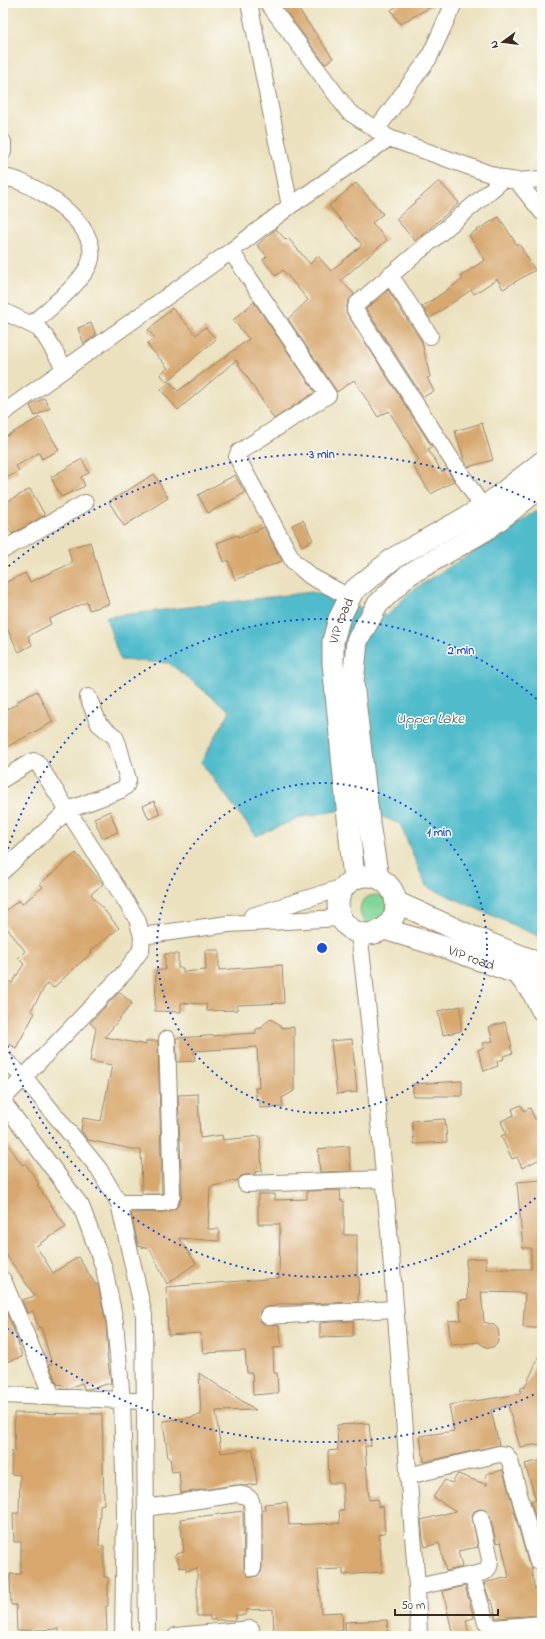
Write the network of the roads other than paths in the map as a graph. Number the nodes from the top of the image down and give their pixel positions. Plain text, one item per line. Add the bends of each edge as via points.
1 (249, 3) edge
2 (268, 3) edge
3 (454, 3) edge
4 (383, 134) junction
5 (3, 142) edge
6 (3, 152) edge
7 (3, 177) edge
8 (510, 180) junction
9 (542, 180) edge
10 (290, 206) junction
11 (542, 212) edge
12 (231, 251) junction
13 (390, 275) junction
14 (3, 310) edge
15 (32, 324) junction
16 (430, 336) dead end
17 (65, 369) junction
18 (3, 413) edge
19 (542, 462) edge
20 (542, 486) edge
21 (85, 503) dead end
22 (484, 508) junction
23 (3, 550) edge
24 (348, 599) junction
25 (88, 697) dead end
26 (3, 779) edge
27 (68, 810) junction
28 (3, 871) edge
29 (378, 878) junction
30 (349, 883) junction
31 (396, 902) junction
32 (341, 918) junction
33 (228, 924) junction
34 (384, 929) junction
35 (359, 933) junction
36 (142, 936) junction
37 (542, 975) edge
38 (542, 1010) edge
39 (167, 1039) dead end
40 (3, 1059) edge
41 (24, 1077) junction
42 (3, 1100) edge
43 (384, 1179) junction
44 (246, 1184) dead end
45 (118, 1203) junction
46 (3, 1280) edge
47 (395, 1309) junction
48 (268, 1316) dead end
49 (3, 1395) edge
50 (52, 1396) junction
51 (122, 1401) junction
52 (145, 1401) junction
53 (408, 1476) junction
54 (146, 1508) junction
55 (481, 1518) dead end
56 (537, 1560) dead end
57 (253, 1568) dead end
58 (472, 1576) junction
59 (418, 1587) junction
60 (542, 1624) edge
61 (251, 1629) dead end
62 (123, 1636) edge
63 (147, 1636) edge
64 (176, 1636) edge
65 (419, 1636) edge

1 - 10 street
2 - 4 street via 349,112
3 - 4 street via 429,58
4 - 8 street
4 - 10 street
5 - 6 street
7 - 15 street via 19,181 41,192 72,216 86,232 90,245 91,255 81,278
8 - 9 street
8 - 11 street
8 - 13 street
10 - 12 street
12 - 17 street
12 - 24 street via 328,395 239,452 237,457 293,561 310,576
13 - 16 street
13 - 22 street via 357,304 355,310
14 - 15 street
15 - 17 street via 45,336
17 - 18 street
19 - 22 main road, VIP road
20 - 29 main road, VIP road via 484,531 408,575 378,604 357,641 353,683
21 - 23 street
22 - 24 main road, VIP road via 394,558 353,591
24 - 30 main road, VIP road via 333,641 333,656 349,832
25 - 27 street via 99,724 115,737 128,780 121,790
26 - 27 street via 34,761 37,762
27 - 28 street
27 - 36 street via 137,919
29 - 30 main road via 366,876
29 - 31 main road via 390,888
30 - 32 main road, VIP road via 338,898
30 - 33 street
31 - 34 main road via 394,917
31 - 37 main road, VIP road via 473,938 529,959
32 - 33 street
32 - 35 main road via 345,925
33 - 36 street
34 - 35 main road, VIP road via 372,934
34 - 38 main road, VIP road via 444,947 518,974
35 - 43 street
36 - 41 street via 141,950 125,972
39 - 45 street via 172,1195 170,1201
40 - 41 street
41 - 42 street
41 - 45 street via 99,1169
42 - 51 street via 81,1206 104,1268 109,1291 115,1322
43 - 44 street
43 - 47 street
45 - 52 street via 144,1315
46 - 50 street
47 - 48 street
47 - 53 street
49 - 50 street
50 - 51 street
51 - 52 street
51 - 62 street via 125,1511
52 - 54 street
53 - 56 street via 499,1454 506,1455 510,1461
53 - 59 street
54 - 57 street via 237,1494 247,1496 251,1500 252,1511
54 - 63 street
55 - 58 street via 490,1559 489,1567 485,1572
58 - 59 street
58 - 60 street via 489,1626 493,1628
59 - 65 street
61 - 64 street

